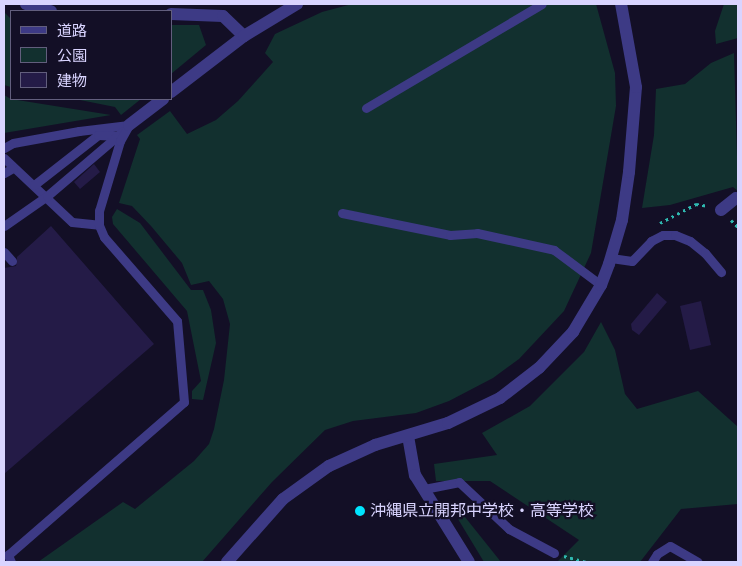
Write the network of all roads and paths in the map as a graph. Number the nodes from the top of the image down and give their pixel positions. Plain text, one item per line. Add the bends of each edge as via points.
1 (26, 4) edge
2 (297, 4) edge
3 (540, 4) edge
4 (621, 4) edge
5 (47, 10) edge
6 (172, 14) edge
7 (244, 36) junction
8 (172, 91) edge
9 (161, 100) edge
10 (366, 108) dead end
11 (129, 125) junction
12 (117, 136) junction
13 (4, 148) edge
14 (4, 158) edge
15 (13, 168) junction
16 (4, 173) edge
17 (34, 184) junction
18 (47, 196) junction
19 (736, 198) dead end
20 (720, 210) junction
21 (342, 213) dead end
22 (100, 225) junction
23 (4, 226) edge
24 (652, 227) dead end
25 (738, 227) edge
26 (4, 252) edge
27 (611, 258) junction
28 (12, 261) dead end
29 (721, 272) dead end
30 (601, 285) junction
31 (408, 436) junction
32 (424, 490) junction
33 (554, 553) joint
34 (11, 562) edge
35 (227, 562) edge
36 (469, 562) edge
37 (586, 562) edge
38 (652, 562) edge
39 (698, 562) edge

1 - 5 street
2 - 7 street
3 - 10 lane
4 - 27 street via 636,87 622,220
6 - 7 street via 223,16
7 - 8 street
9 - 11 street
11 - 12 lane
11 - 13 lane via 22,141
11 - 22 lane via 114,158 99,211
12 - 17 lane via 98,135
12 - 18 lane
14 - 15 lane
15 - 16 lane
15 - 17 lane
17 - 18 lane
18 - 22 lane via 72,222
18 - 23 lane
19 - 20 street
20 - 24 path via 696,204
20 - 25 path
21 - 30 lane via 450,235 478,233 554,250
22 - 34 lane via 104,237 177,321 184,402 8,555
26 - 28 lane
27 - 29 lane via 632,261 650,241 663,235 675,235 705,252
27 - 30 street
30 - 31 street via 573,332 523,382 475,412
31 - 32 street via 415,475
31 - 35 street via 351,454 304,482 254,529
32 - 33 lane via 459,482 509,529
32 - 36 street
33 - 37 path
38 - 39 lane via 657,554 670,546

